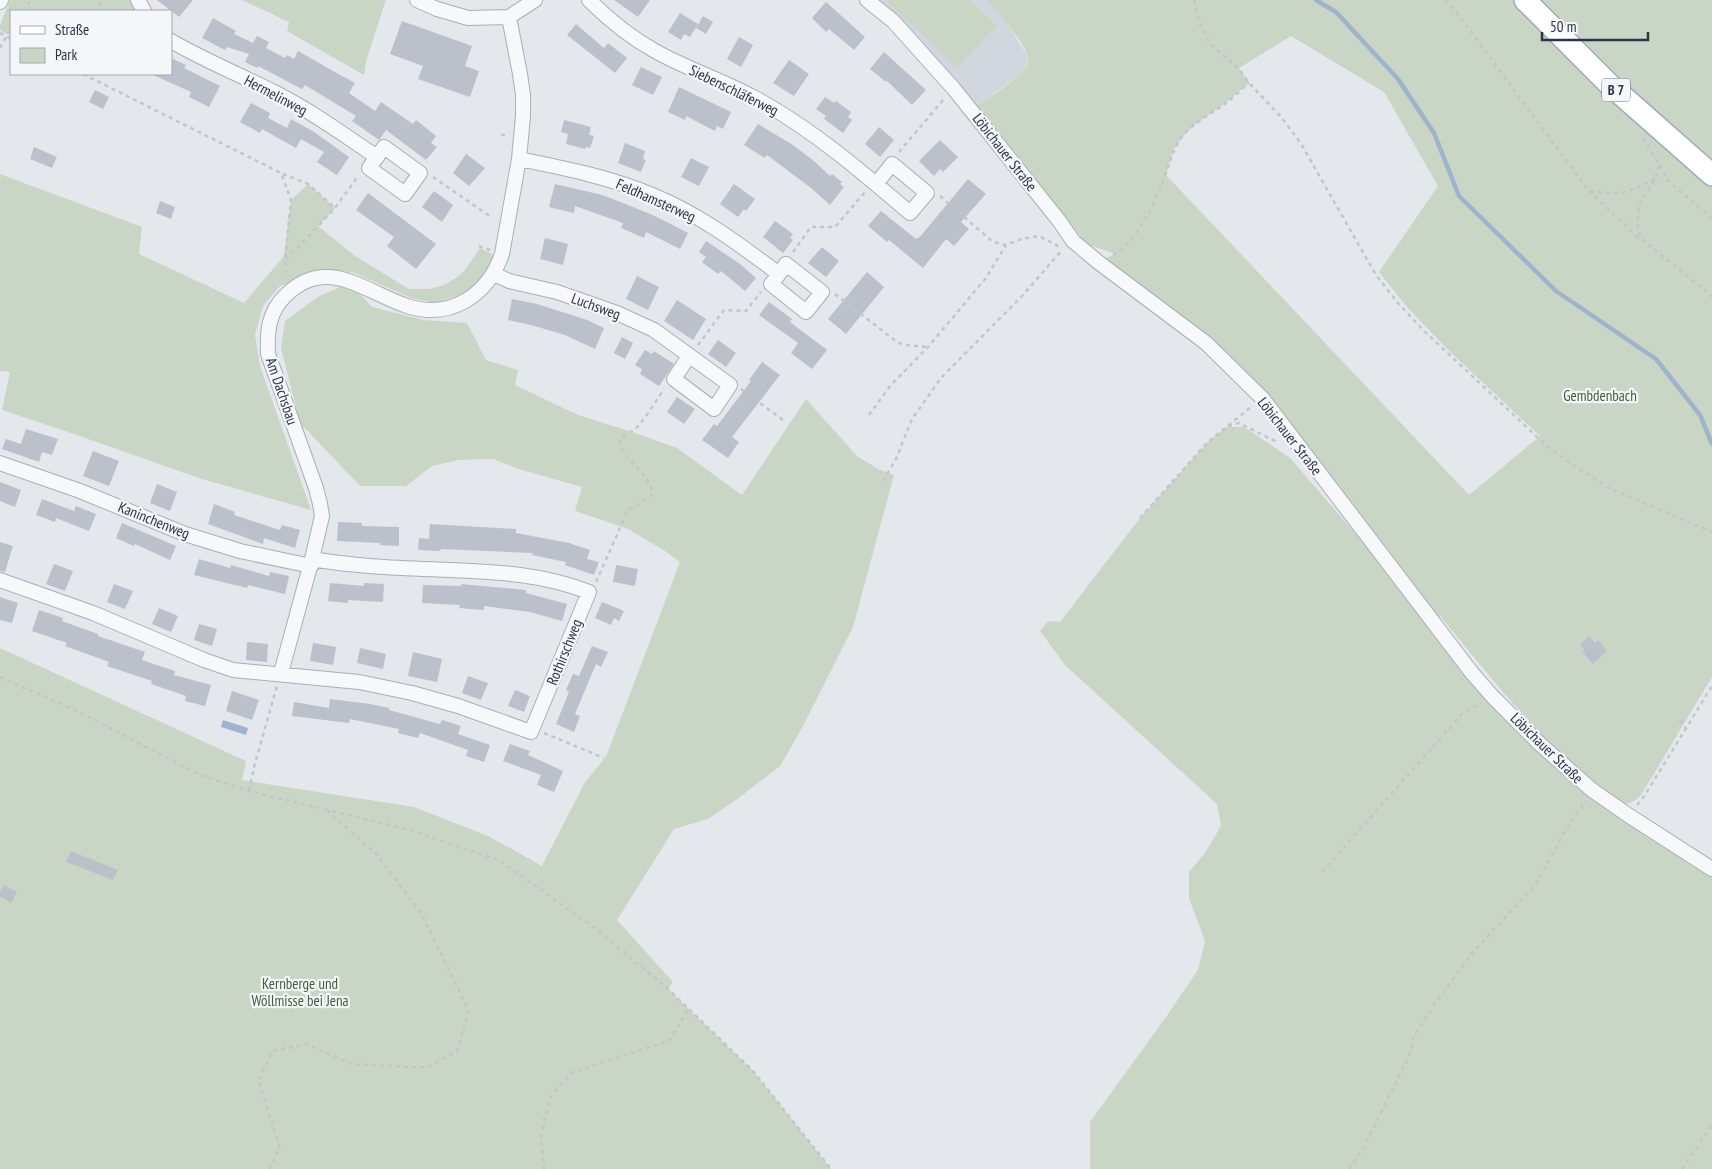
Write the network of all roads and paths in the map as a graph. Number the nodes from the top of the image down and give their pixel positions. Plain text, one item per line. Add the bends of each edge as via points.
1 (418, 0) edge
2 (536, 0) edge
3 (589, 0) edge
4 (867, 0) edge
5 (1194, 0) edge
6 (1445, 0) edge
7 (1525, 0) edge
8 (509, 17) junction
9 (10, 30) edge
10 (0, 33) edge
11 (6, 36) junction
12 (10, 38) edge
13 (172, 42) edge
14 (0, 48) edge
15 (85, 75) edge
16 (1249, 83) junction
17 (954, 88) junction
18 (1639, 132) dead end
19 (501, 135) dead end
20 (508, 136) dead end
21 (519, 159) junction
22 (373, 163) junction
23 (892, 164) junction
24 (1659, 164) junction
25 (281, 173) junction
26 (420, 173) junction
27 (1712, 175) edge
28 (1656, 178) junction
29 (875, 183) junction
30 (1588, 190) junction
31 (927, 193) junction
32 (335, 208) junction
33 (491, 217) dead end
34 (1712, 218) edge
35 (1641, 239) junction
36 (1006, 245) junction
37 (1098, 262) junction
38 (494, 274) junction
39 (779, 274) junction
40 (822, 292) junction
41 (1712, 296) edge
42 (928, 347) junction
43 (689, 356) junction
44 (674, 379) junction
45 (730, 385) junction
46 (1263, 399) junction
47 (869, 415) dead end
48 (783, 420) dead end
49 (1226, 427) junction
50 (1278, 442) dead end
51 (0, 464) edge
52 (883, 480) dead end
53 (1140, 518) dead end
54 (1712, 532) edge
55 (311, 562) junction
56 (0, 580) edge
57 (589, 592) junction
58 (281, 673) junction
59 (0, 677) edge
60 (1712, 686) edge
61 (1493, 696) junction
62 (1680, 720) dead end
63 (533, 728) junction
64 (1686, 728) junction
65 (604, 758) dead end
66 (1592, 790) junction
67 (250, 791) junction
68 (326, 810) junction
69 (1628, 815) junction
70 (1712, 869) edge
71 (1322, 872) dead end
72 (688, 1009) junction
73 (1712, 1125) edge
74 (269, 1169) edge
75 (544, 1169) edge
76 (831, 1169) edge
77 (1349, 1169) edge
78 (1682, 1169) edge

1 - 8 street via 468,18
2 - 8 street
3 - 29 street, Siebenschläferweg via 610,20 655,52 724,82 782,113
4 - 17 street, Löbichauer Straße via 893,22
5 - 16 path via 1210,44 1239,68
6 - 30 path
7 - 27 main road, B 7 via 1609,84
8 - 21 street, Am Dachsbau via 523,95
9 - 11 path
10 - 11 path
11 - 12 path
11 - 14 path
13 - 22 street, Hermelinweg via 276,93 337,130
15 - 25 path
16 - 37 path via 1184,135 1174,149 1152,206 1134,237 1116,254
16 - 54 path via 1300,142 1376,275 1423,330 1548,447 1576,467 1611,489
17 - 23 path
17 - 37 street, Löbichauer Straße via 1072,241
18 - 24 path
19 - 20 path
21 - 38 street, Am Dachsbau via 502,254
21 - 39 street, Feldhamsterweg via 567,168 652,195 724,234
22 - 26 street via 384,147
22 - 26 street, Hermelinweg via 405,194
22 - 32 path via 362,172
23 - 29 street
23 - 31 street
24 - 28 path
24 - 34 path via 1668,181
25 - 32 path via 308,184
25 - 32 path via 291,200 285,261
26 - 33 path via 429,174
28 - 30 path via 1620,194
28 - 35 path via 1640,203 1637,222
29 - 31 street, Siebenschläferweg via 910,213
29 - 39 path via 836,227 811,228
30 - 35 path
31 - 36 path via 937,194 993,242
35 - 41 path
36 - 42 path via 986,278
36 - 52 path via 1039,236 1063,249 1024,294 940,378 912,419 896,459
37 - 46 street, Löbichauer Straße via 1206,343
38 - 43 street, Luchsweg via 617,313 654,330
38 - 55 street, Am Dachsbau via 475,295 450,308 407,306 356,282 337,277 305,281 280,300 271,315 267,333 268,354 320,504 322,516
39 - 40 street, Feldhamsterweg
39 - 40 street, Feldhamsterweg via 806,312
39 - 43 path via 746,311 724,310
40 - 42 path via 832,292 897,342
42 - 47 path via 891,385
43 - 44 street
43 - 45 street, Luchsweg
44 - 45 street via 714,409
44 - 57 path via 640,425 620,440 620,445 652,488 652,494 628,510
45 - 48 path
46 - 49 path
46 - 61 street, Löbichauer Straße via 1434,624
49 - 50 path via 1239,423
49 - 53 path via 1207,443
51 - 55 street, Kaninchenweg via 80,491 185,534 240,551
55 - 57 street via 498,572 566,583
55 - 58 street, Am Dachsbau
56 - 58 street via 93,613 233,670
57 - 63 street, Rothirschweg
58 - 63 street via 359,682 412,693 532,732
58 - 67 path
59 - 67 path via 77,711 200,775
60 - 64 path
61 - 66 street, Löbichauer Straße
61 - 71 path via 1462,714
62 - 64 path
63 - 65 path
64 - 69 path via 1645,795
66 - 69 street, Löbichauer Straße
66 - 77 path via 1536,884 1474,951 1414,1036 1409,1056 1366,1143
67 - 68 path
68 - 72 path via 410,830 500,861 592,926 639,963
68 - 74 path via 376,855 421,913 469,1011 457,1051 429,1067 352,1064 306,1044 273,1051 258,1080 280,1148
69 - 70 street, Löbichauer Straße
72 - 75 path via 670,1040 571,1073 550,1096 541,1135
72 - 76 path via 752,1071
73 - 78 path

